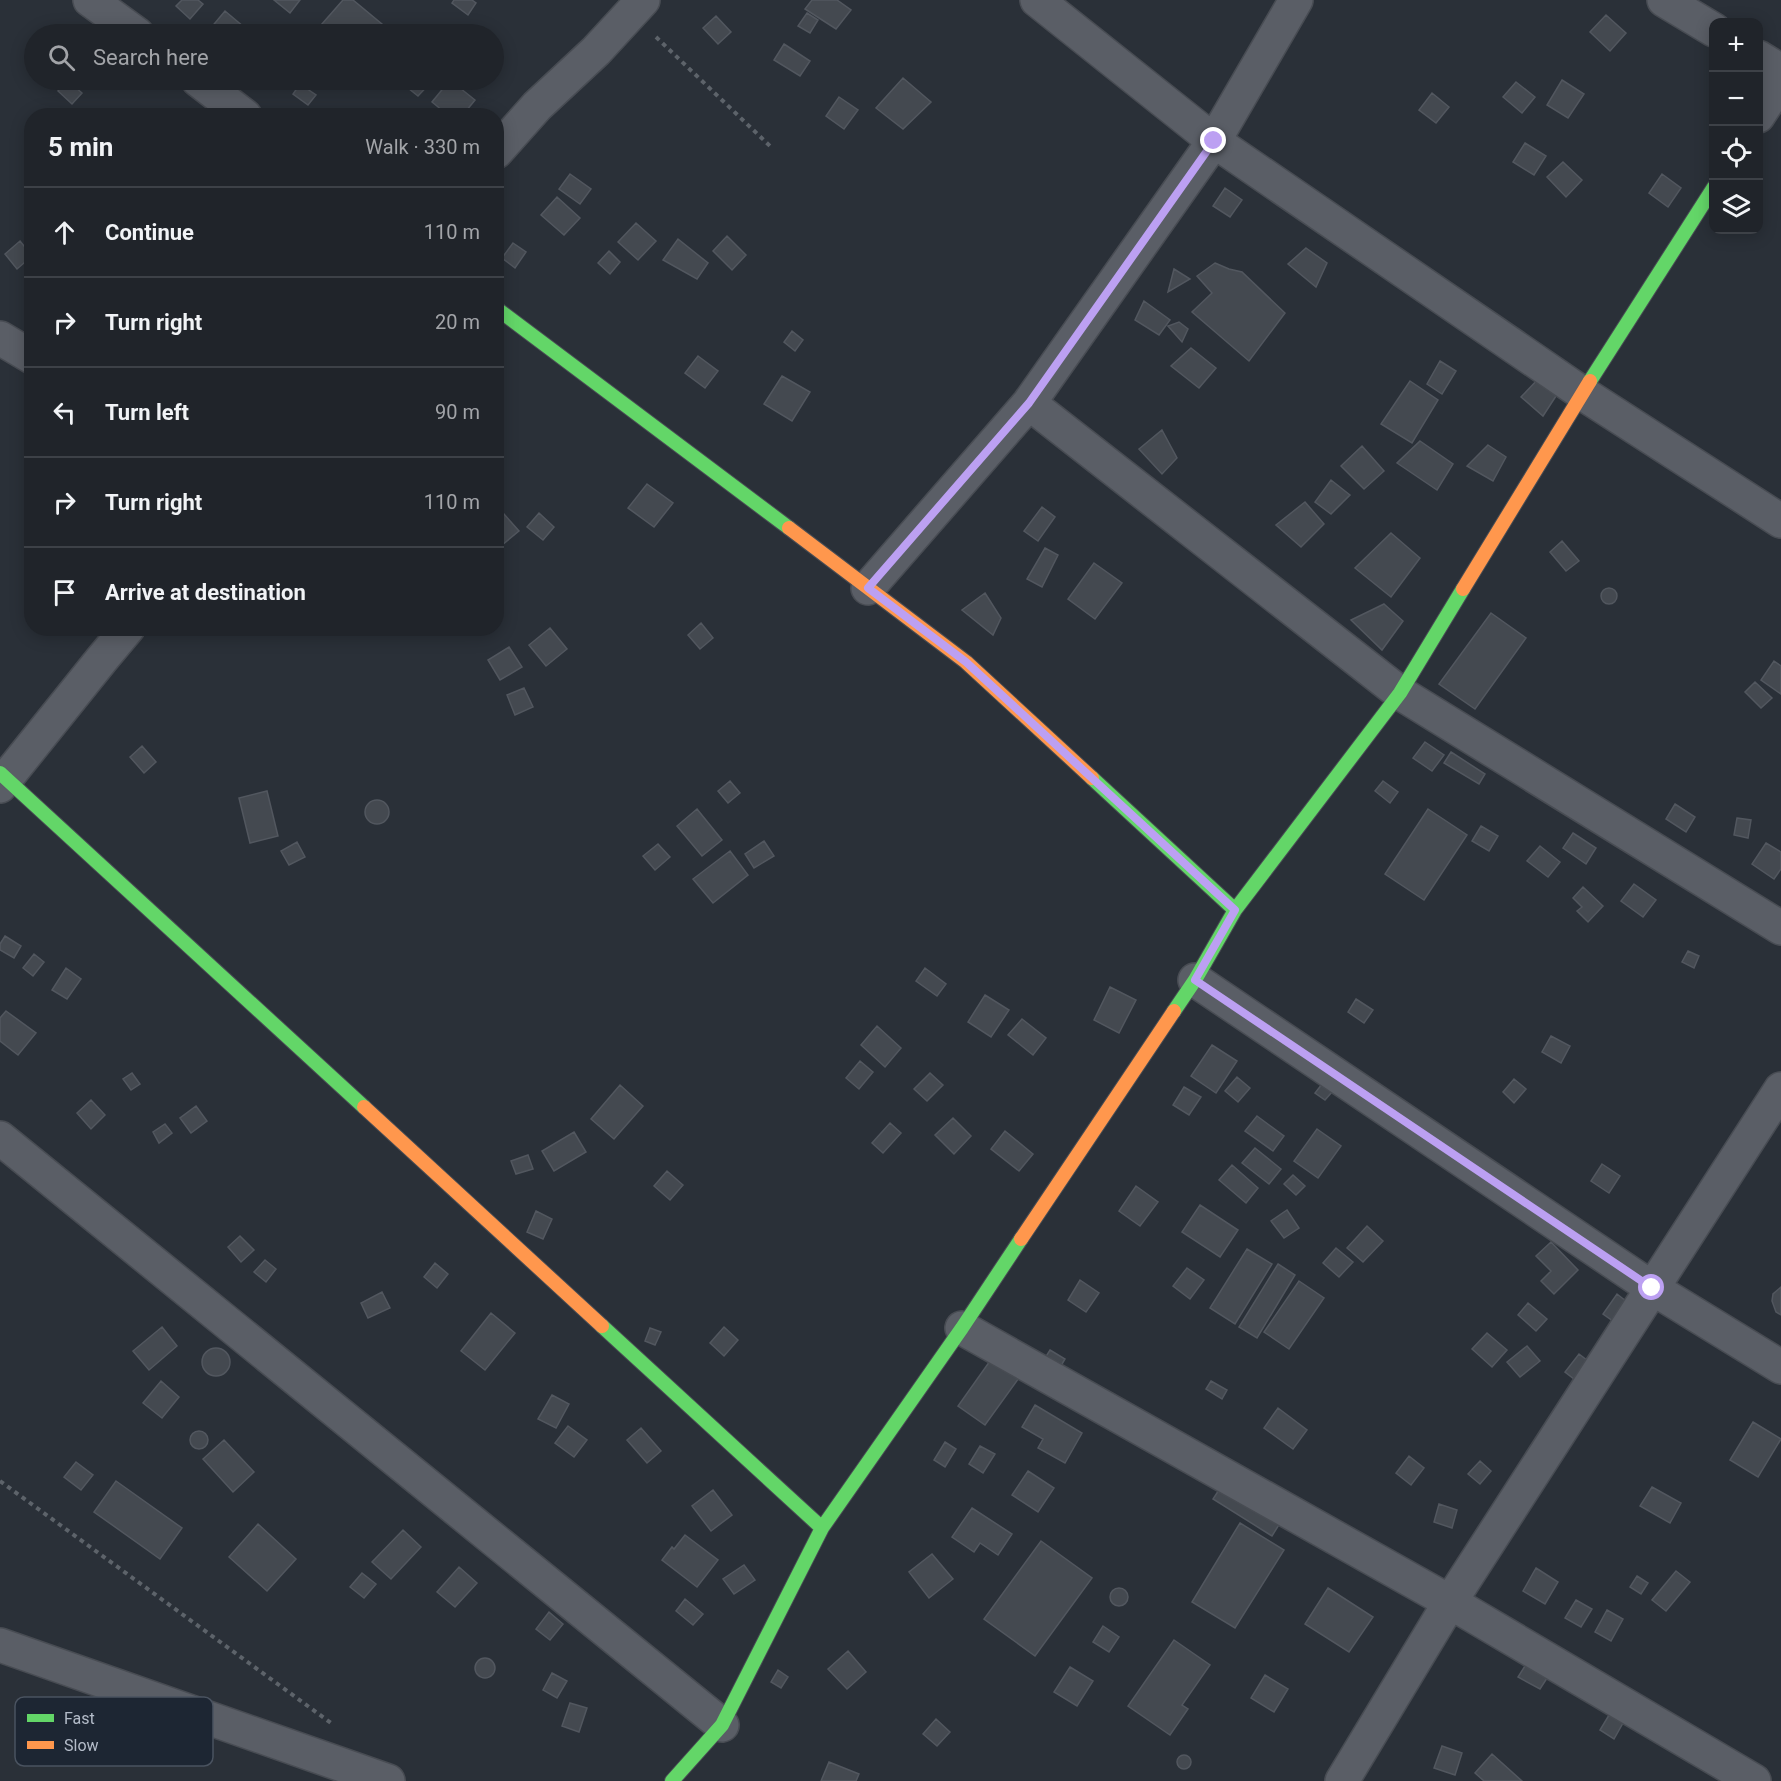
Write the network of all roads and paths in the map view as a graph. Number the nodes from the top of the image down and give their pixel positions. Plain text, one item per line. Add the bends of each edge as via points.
1 (90, 0) edge
2 (1037, 0) edge
3 (1296, 0) edge
4 (1664, 0) edge
5 (629, 4) edge
6 (123, 24) edge
7 (1709, 28) edge
8 (1763, 60) edge
9 (1781, 70) edge
10 (1781, 81) edge
11 (211, 90) edge
12 (235, 108) edge
13 (1763, 108) edge
14 (1214, 141) junction
15 (504, 143) edge
16 (771, 146) dead end
17 (1709, 193) edge
18 (504, 314) edge
19 (0, 338) edge
20 (24, 352) edge
21 (1582, 393) junction
22 (1029, 403) junction
23 (1781, 520) edge
24 (868, 588) junction
25 (122, 636) edge
26 (1400, 693) junction
27 (2, 779) edge
28 (1235, 910) junction
29 (1781, 928) edge
30 (1195, 980) junction
31 (1781, 1089) edge
32 (0, 1138) edge
33 (1652, 1288) junction
34 (962, 1328) junction
35 (1781, 1367) edge
36 (0, 1481) edge
37 (822, 1528) junction
38 (1450, 1602) junction
39 (0, 1645) edge
40 (148, 1697) edge
41 (213, 1720) edge
42 (334, 1725) dead end
43 (722, 1725) junction
44 (388, 1781) edge
45 (672, 1781) edge
46 (1342, 1781) edge
47 (1754, 1781) edge

1 - 6 street
2 - 14 street
3 - 14 street
4 - 7 street
5 - 15 street
5 - 16 path
8 - 9 street
10 - 13 street
11 - 12 street
14 - 21 street
14 - 22 street
17 - 21 street
18 - 24 street
19 - 20 street
21 - 23 street
21 - 26 street
22 - 24 street
22 - 26 street
24 - 28 street via 966,662
25 - 27 street
26 - 28 street
26 - 29 street
27 - 37 street
28 - 30 street
30 - 33 street
30 - 34 street
31 - 33 street
32 - 43 street
33 - 35 street
33 - 38 street
34 - 37 street
34 - 38 street
36 - 42 path
37 - 43 street
38 - 46 street
38 - 47 street
39 - 40 street
41 - 44 street
43 - 45 street

